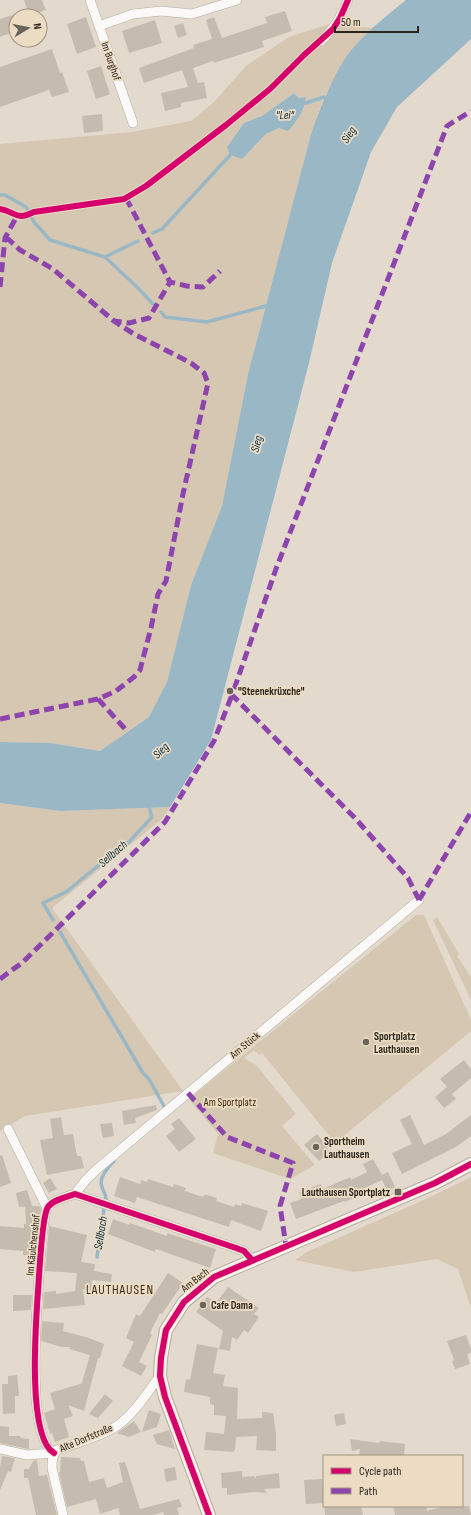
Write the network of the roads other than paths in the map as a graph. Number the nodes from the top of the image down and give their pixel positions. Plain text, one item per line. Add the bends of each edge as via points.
1 (90, 0) edge
2 (237, 0) edge
3 (348, 0) edge
4 (99, 26) junction
5 (321, 42) dead end
6 (133, 123) dead end
7 (419, 900) dead end
8 (8, 1129) dead end
9 (471, 1164) edge
10 (75, 1194) junction
11 (47, 1208) junction
12 (252, 1260) junction
13 (160, 1376) junction
14 (0, 1449) edge
15 (54, 1453) junction
16 (63, 1515) edge
17 (209, 1515) edge

1 - 4 street, Im Burghof
2 - 4 street via 192,14 161,11 133,14
3 - 5 street via 333,29
4 - 6 street, Im Burghof
7 - 10 street, Am Stück via 96,1170
8 - 11 street
9 - 12 street, Am Bach via 435,1183
10 - 11 street, Im Käulchenshof via 53,1202
10 - 12 street via 236,1248 244,1251
11 - 15 street, Im Käulchenshof via 42,1240 34,1363 36,1407 43,1439 46,1447
12 - 13 street, Am Bach via 214,1277 184,1302 166,1330
13 - 15 street, Alte Dorfstraße via 127,1418 112,1429
13 - 17 street, Am Bach via 165,1397
14 - 15 street via 27,1455
15 - 16 street, Alte Dorfstraße via 52,1468

